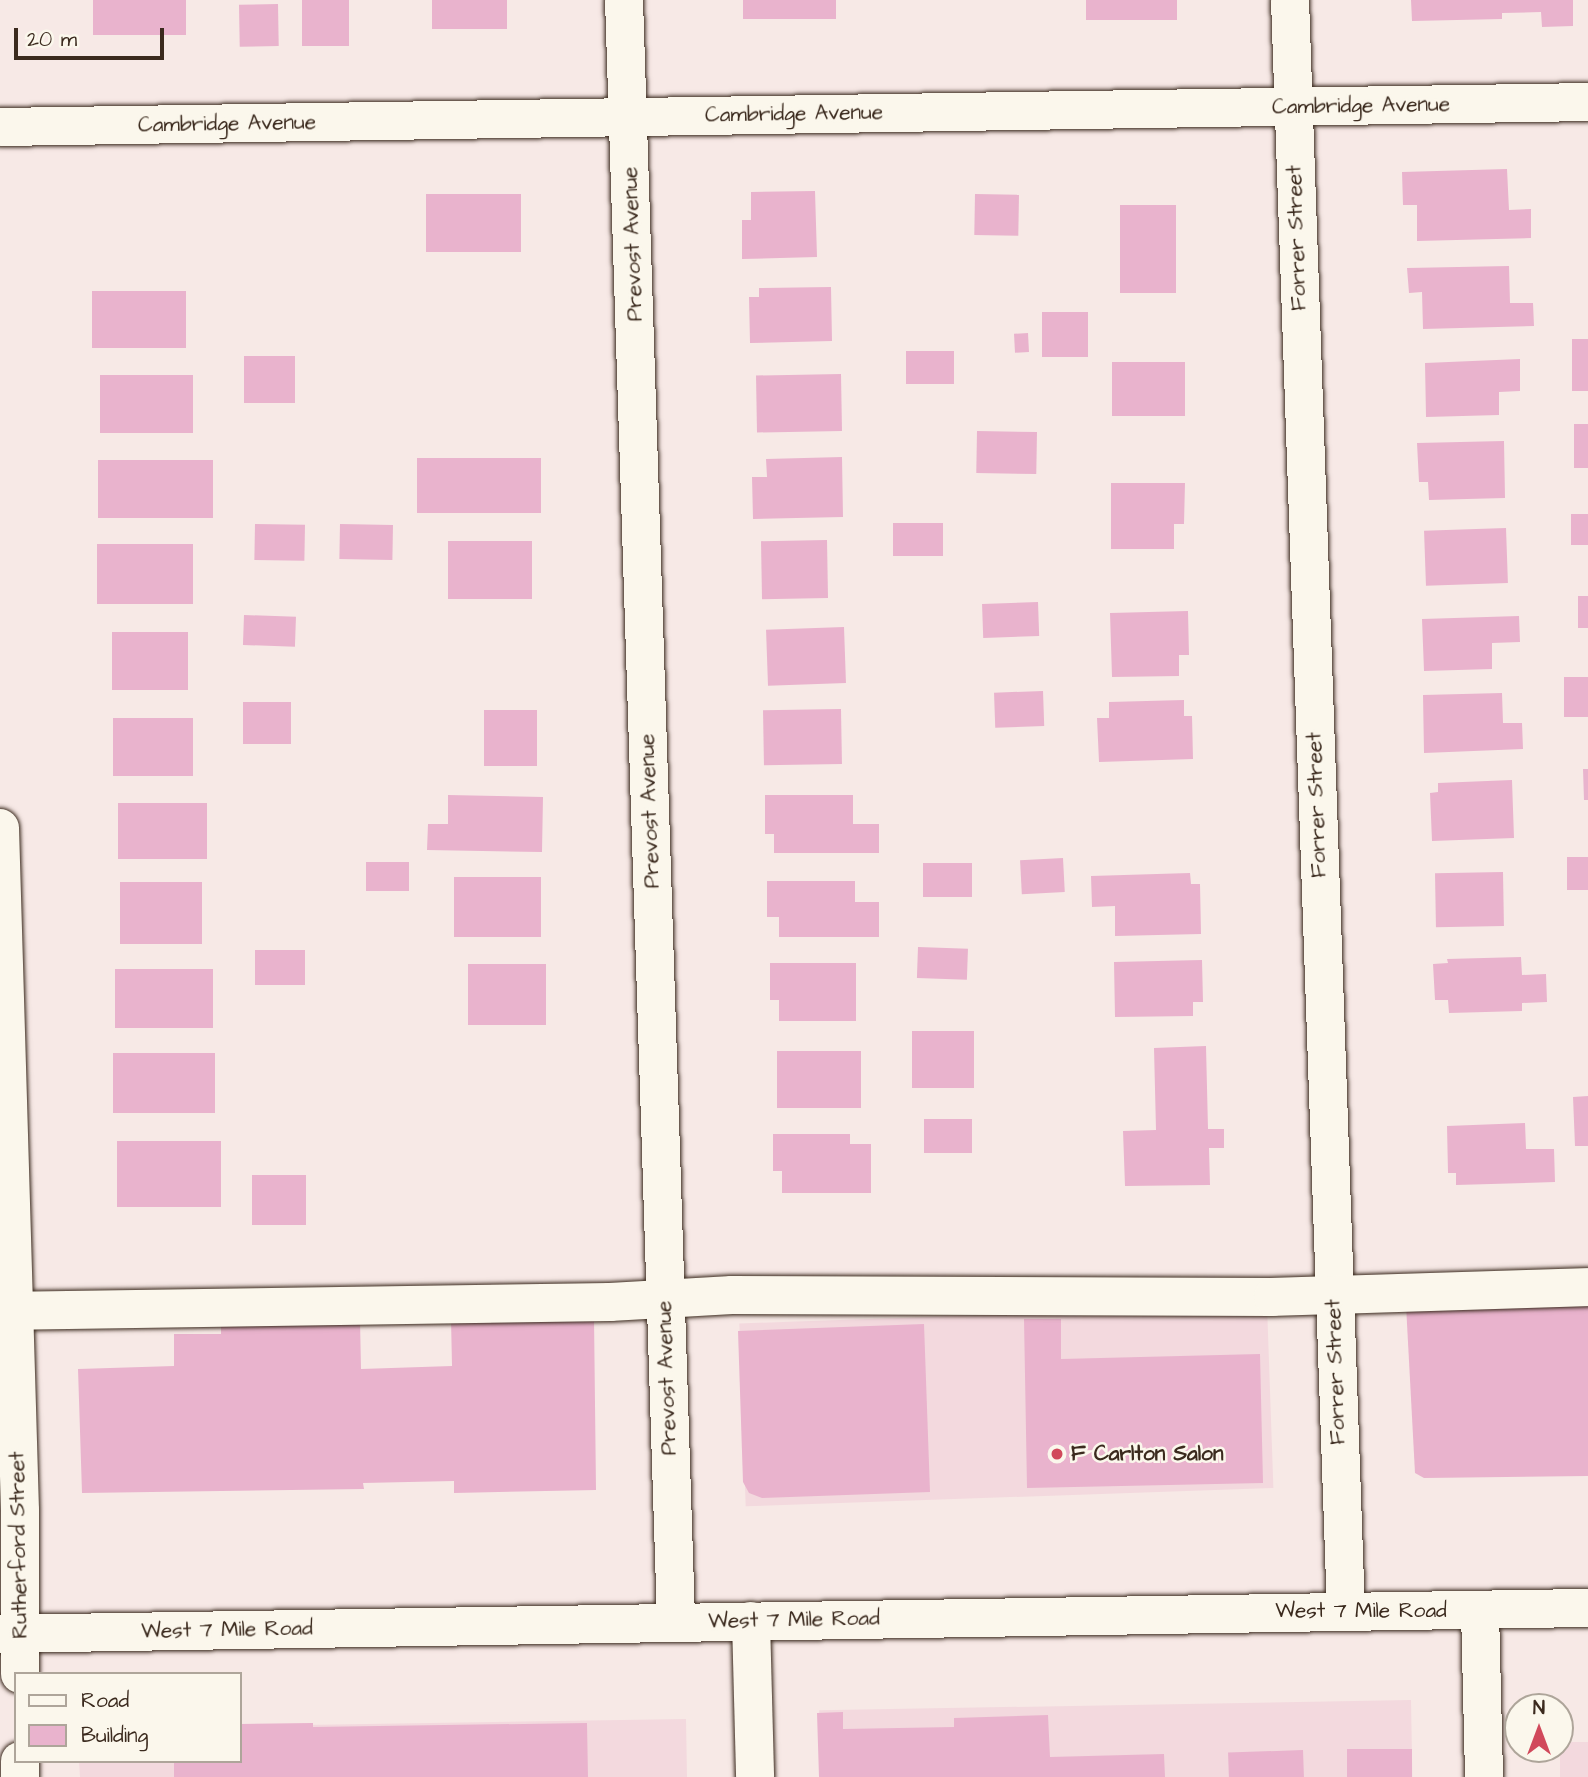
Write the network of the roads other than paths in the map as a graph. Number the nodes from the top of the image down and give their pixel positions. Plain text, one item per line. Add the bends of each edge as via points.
1 (624, 0) edge
2 (1290, 0) edge
3 (1588, 102) edge
4 (1293, 107) junction
5 (628, 117) junction
6 (0, 127) edge
7 (0, 828) edge
8 (1588, 1287) edge
9 (1334, 1294) junction
10 (665, 1300) junction
11 (7, 1311) edge
12 (9, 1429) edge
13 (1588, 1608) edge
14 (1346, 1610) junction
15 (1480, 1611) junction
16 (751, 1621) junction
17 (677, 1622) junction
18 (10, 1633) edge
19 (20, 1672) edge
20 (755, 1777) edge
21 (1484, 1777) edge

1 - 5 street, Prevost Avenue
2 - 4 street, Forrer Street
3 - 4 street, Cambridge Avenue
4 - 5 street, Cambridge Avenue
4 - 9 street, Forrer Street
5 - 6 street, Cambridge Avenue
5 - 10 street, Prevost Avenue
7 - 11 street, Rutherford Street
8 - 9 street
9 - 10 street via 732,1295
9 - 14 street, Forrer Street
10 - 11 street
10 - 17 street, Prevost Avenue
11 - 12 street, Rutherford Street
12 - 18 street, Rutherford Street
13 - 15 street, West 7 Mile Road
14 - 15 street, West 7 Mile Road
14 - 16 street, West 7 Mile Road
15 - 21 street
16 - 17 street, West 7 Mile Road
16 - 20 street
17 - 18 street, West 7 Mile Road
18 - 19 street, Rutherford Street

